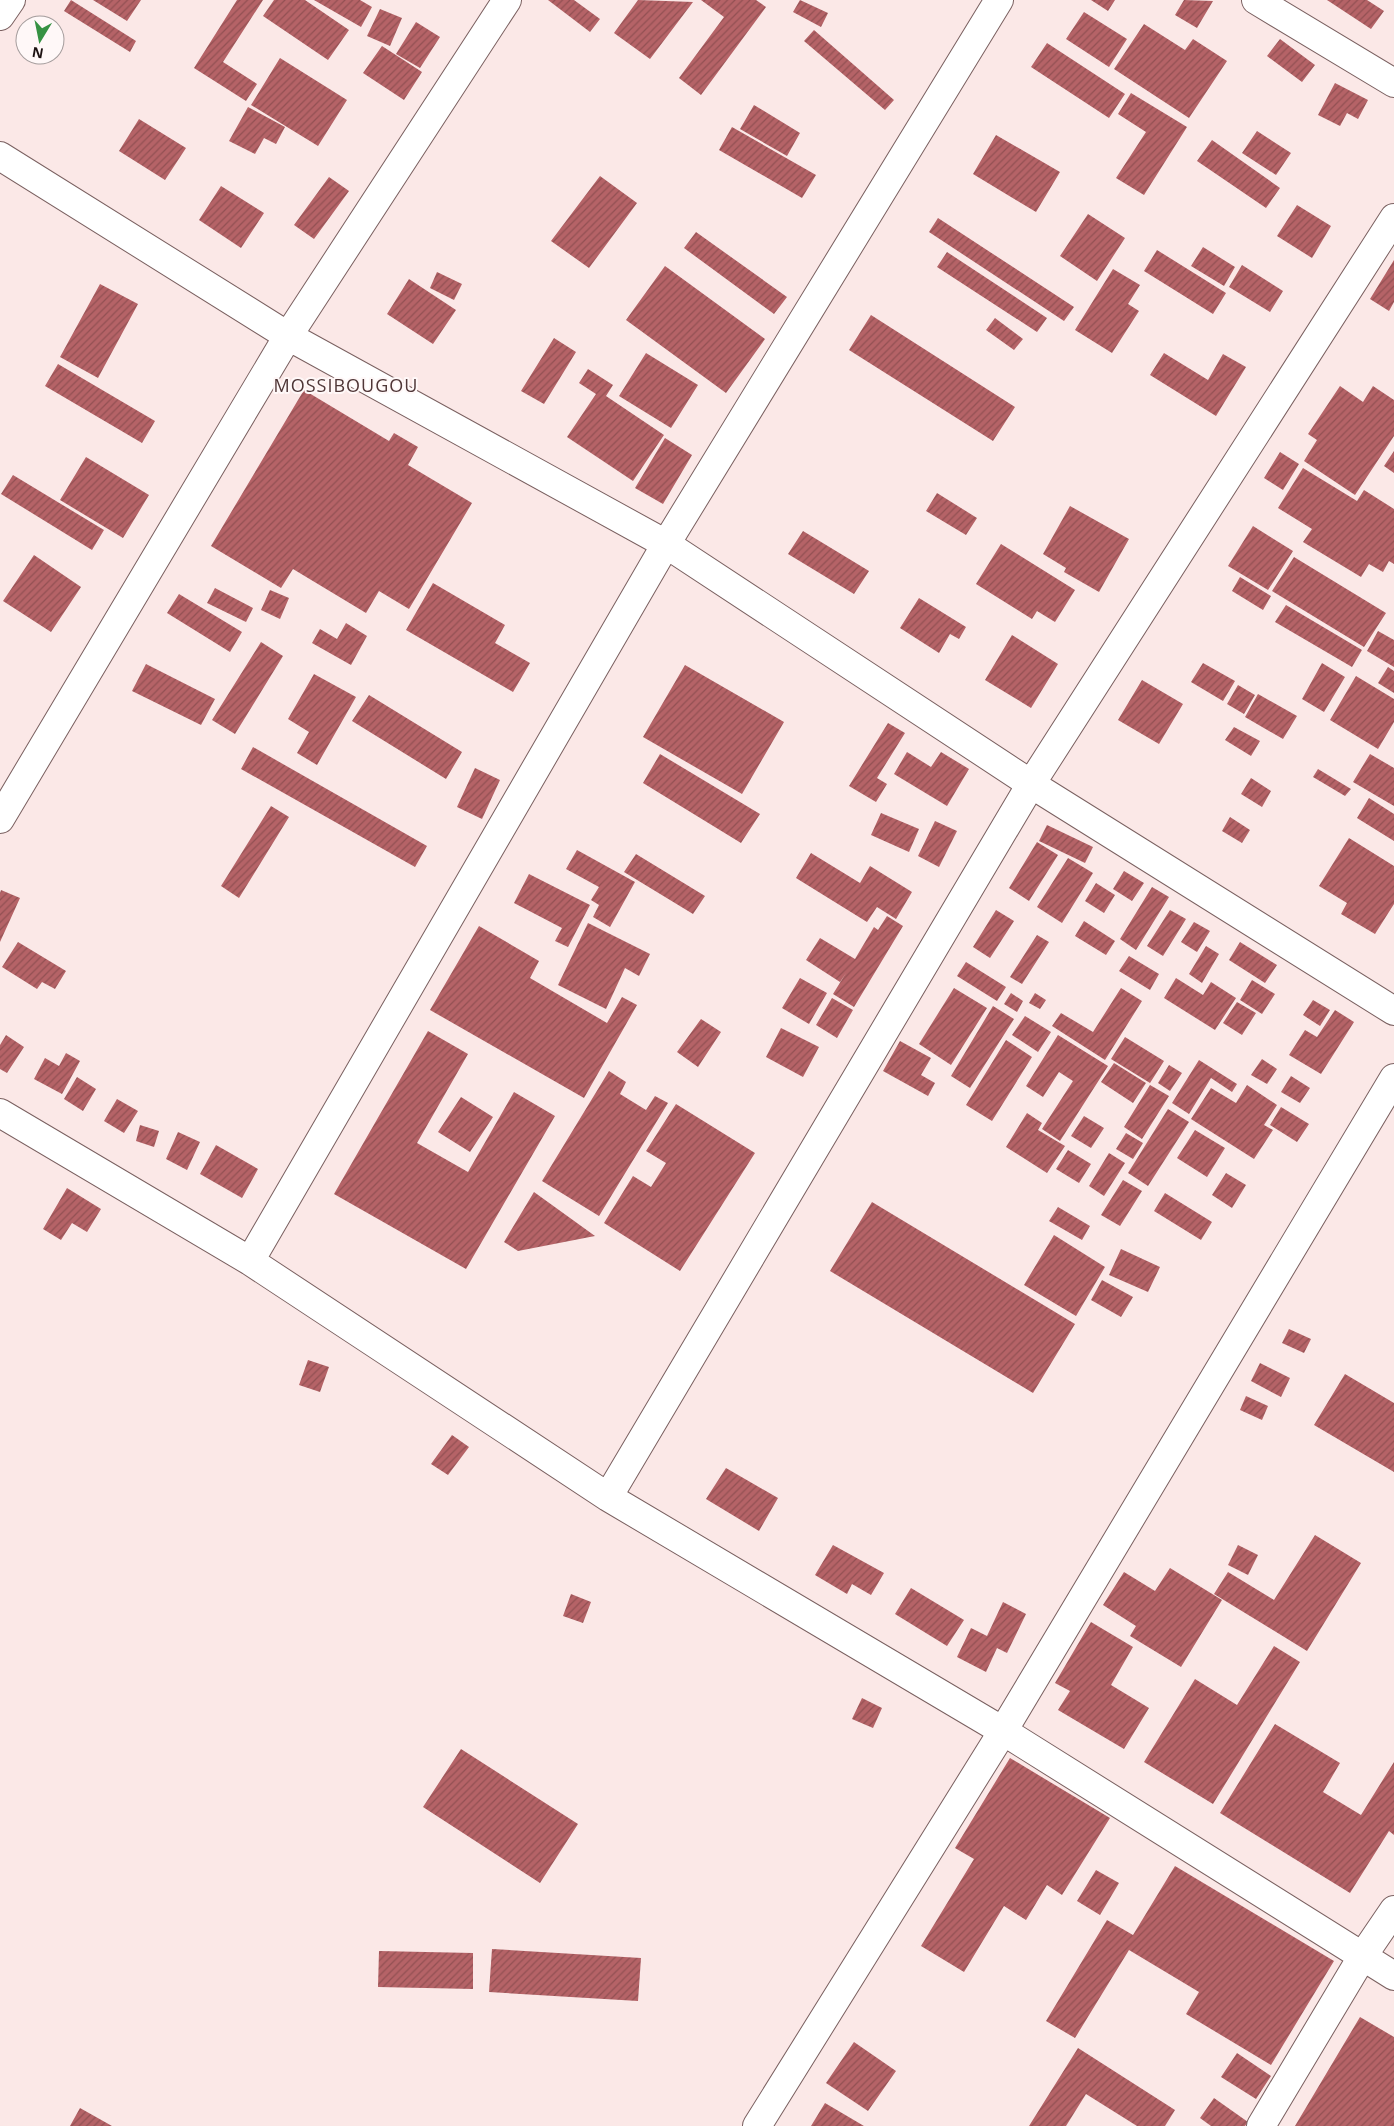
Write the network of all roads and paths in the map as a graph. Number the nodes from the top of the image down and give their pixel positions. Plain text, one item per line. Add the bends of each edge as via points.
1 (10, 0) edge
2 (507, 0) edge
3 (999, 0) edge
4 (1256, 0) edge
5 (0, 16) edge
6 (1394, 83) edge
7 (0, 156) edge
8 (1394, 218) edge
9 (288, 336) junction
10 (666, 544) junction
11 (1030, 784) junction
12 (0, 820) edge
13 (1394, 1011) edge
14 (1394, 1078) edge
15 (0, 1113) edge
16 (250, 1262) junction
17 (608, 1497) junction
18 (1002, 1731) junction
19 (1394, 1910) edge
20 (1362, 1958) junction
21 (1394, 1976) edge
22 (757, 2126) edge
23 (1261, 2126) edge

1 - 5 street
2 - 9 street
3 - 10 street
4 - 6 street
7 - 9 street
8 - 11 street
9 - 10 street
9 - 12 street
10 - 11 street
10 - 16 street
11 - 13 street
11 - 17 street
14 - 18 street
15 - 16 street
16 - 17 street
17 - 18 street
18 - 20 street
18 - 22 street
19 - 20 street
20 - 21 street
20 - 23 street

